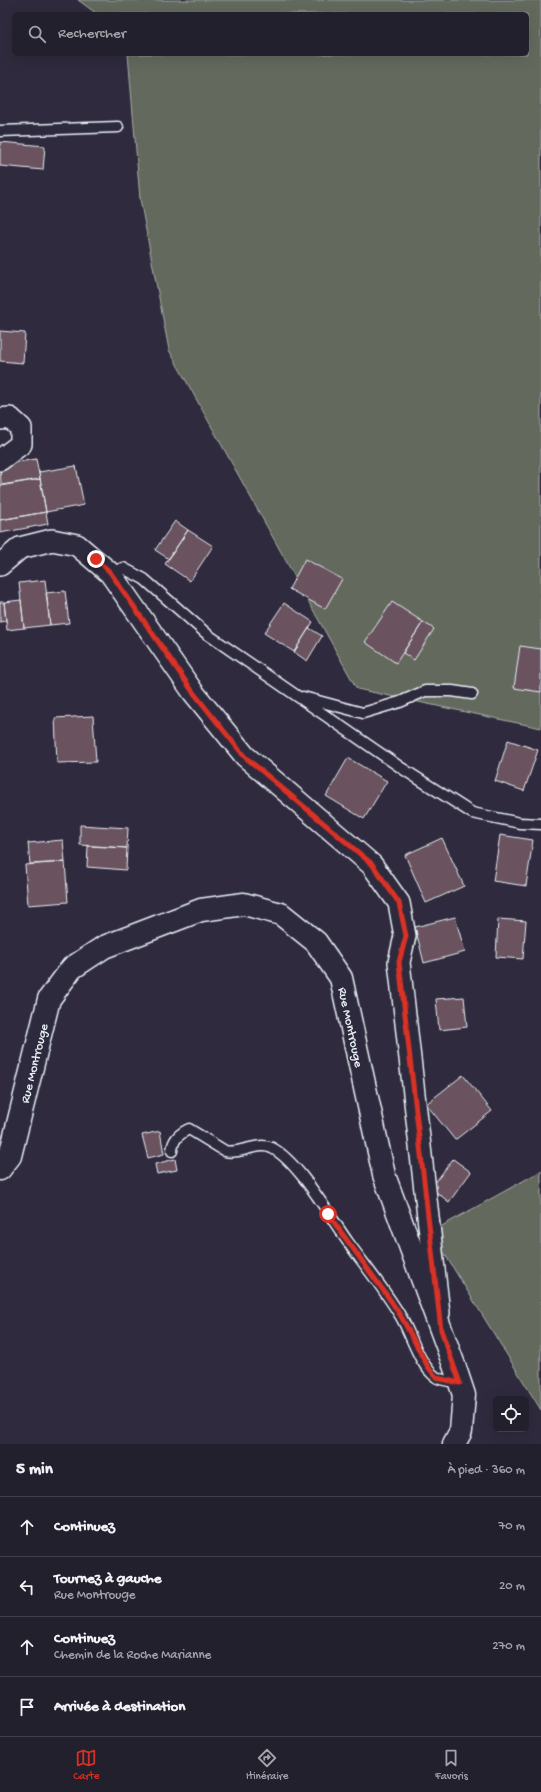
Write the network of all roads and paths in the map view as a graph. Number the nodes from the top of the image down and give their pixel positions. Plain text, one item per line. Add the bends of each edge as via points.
1 (118, 127) dead end
2 (0, 131) edge
3 (3, 416) edge
4 (0, 460) edge
5 (0, 565) edge
6 (110, 572) junction
7 (472, 694) dead end
8 (295, 695) junction
9 (541, 824) edge
10 (172, 1151) dead end
11 (0, 1169) edge
12 (441, 1330) junction
13 (460, 1383) junction
14 (454, 1444) edge

1 - 2 lane
3 - 4 street via 21,428 20,444
5 - 6 street via 20,548 52,540 76,545
6 - 8 lane via 123,568 144,579 207,634
6 - 12 street via 193,692 244,756 372,864 399,903 406,936 399,962
7 - 8 lane via 452,690 426,691 363,713
8 - 9 lane via 472,813 520,823
10 - 13 lane via 172,1144 180,1133 189,1129 231,1153 258,1146 271,1148 284,1156 305,1180 370,1270 402,1318 428,1367 437,1378
11 - 12 main road, Rue Montrouge via 10,1156 49,999 72,968 104,947 201,910 244,904 281,914 316,942 341,978 384,1175
12 - 13 main road, Rue Montrouge
13 - 14 main road, Rue Montrouge via 464,1395 461,1431

